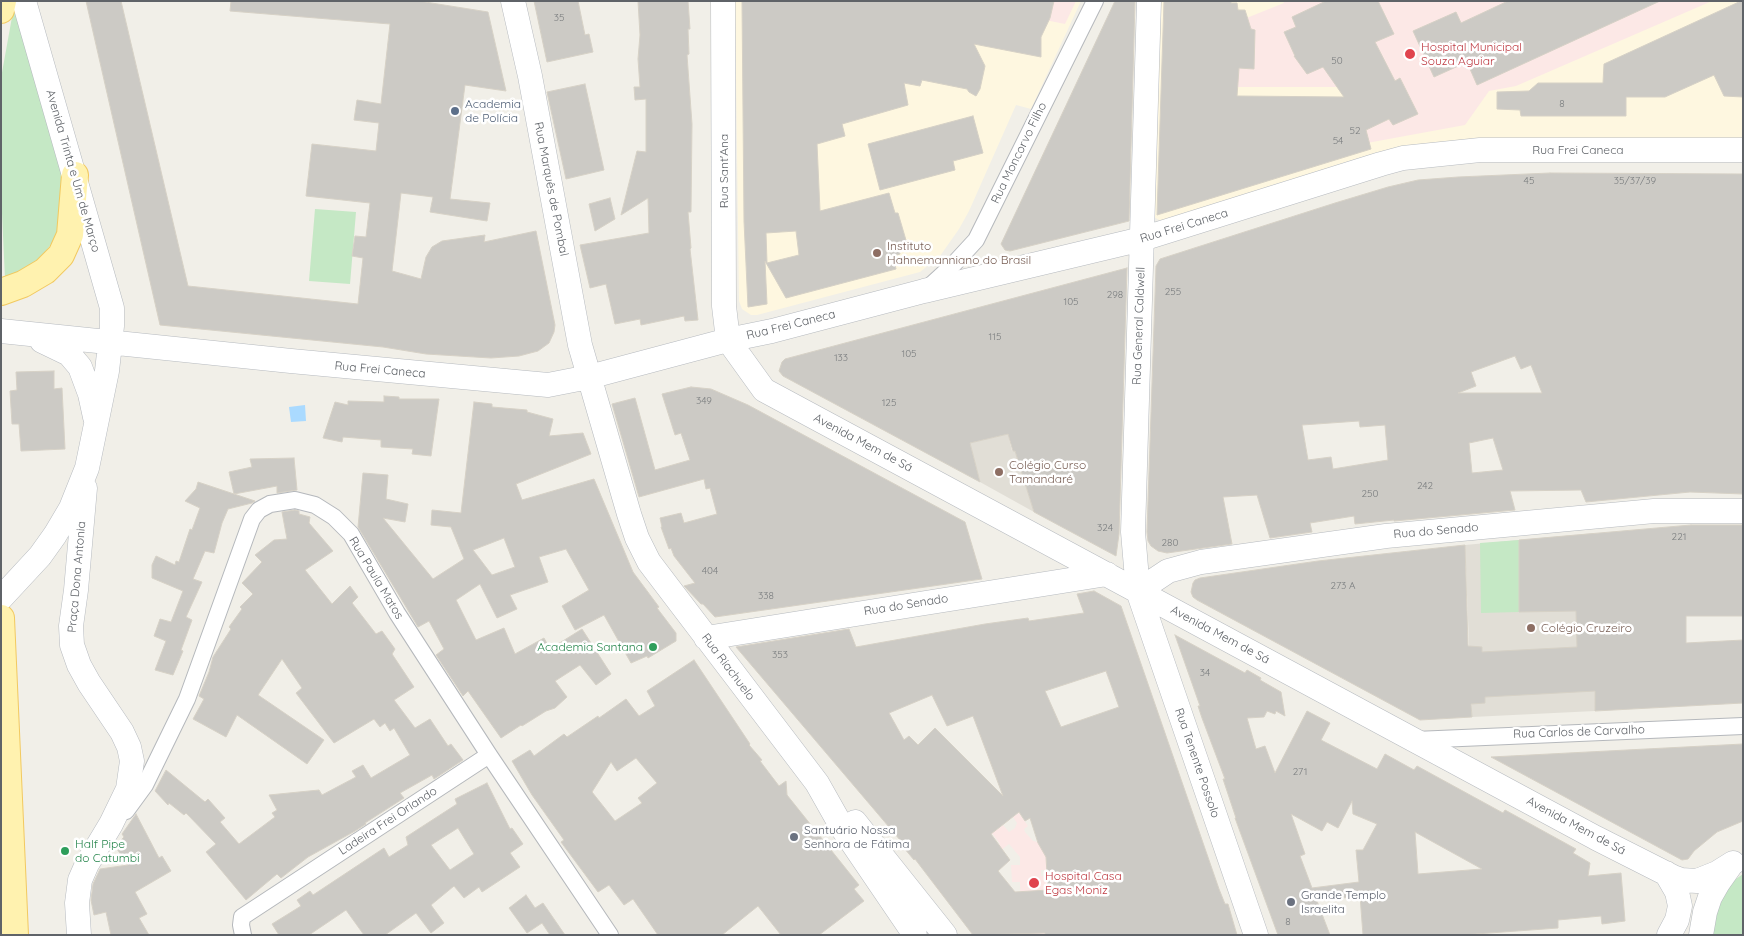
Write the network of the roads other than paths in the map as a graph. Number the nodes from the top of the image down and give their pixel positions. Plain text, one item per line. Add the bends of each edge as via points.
1 (4, 1) edge
2 (24, 1) edge
3 (513, 1) edge
4 (723, 1) edge
5 (1095, 1) edge
6 (1149, 1) edge
7 (1, 10) edge
8 (1743, 150) edge
9 (75, 175) junction
10 (1142, 239) junction
11 (924, 291) junction
12 (1, 292) edge
13 (1, 331) edge
14 (30, 334) junction
15 (728, 340) junction
16 (111, 343) junction
17 (589, 377) junction
18 (97, 426) junction
19 (87, 468) junction
20 (1743, 510) edge
21 (1107, 574) junction
22 (1138, 591) junction
23 (1, 598) edge
24 (1, 618) edge
25 (706, 638) junction
26 (1743, 726) edge
27 (1415, 740) junction
28 (131, 753) junction
29 (489, 755) junction
30 (155, 760) junction
31 (817, 783) junction
32 (111, 824) junction
33 (1738, 861) edge
34 (1666, 873) junction
35 (15, 935) edge
36 (79, 935) edge
37 (243, 935) edge
38 (610, 935) edge
39 (915, 935) edge
40 (945, 935) edge
41 (1256, 935) edge
42 (1668, 935) edge
43 (1701, 935) edge

1 - 7 main road
2 - 9 main road, Avenida Trinta e Um de Março
3 - 17 main road, Rua Marquês de Pombal via 530,76 576,329
4 - 15 main road, Rua Sant'Ana via 724,306
5 - 11 street, Rua Moncorvo Filho via 976,240
6 - 10 main road, Rua General Caldwell
8 - 10 main road, Rua Frei Caneca via 1480,150 1403,158
9 - 12 main road via 70,235 61,255 31,280
9 - 16 main road, Avenida Trinta e Um de Março via 112,308
10 - 11 main road, Rua Frei Caneca
10 - 22 main road, Rua General Caldwell via 1132,532
11 - 15 main road, Rua Frei Caneca
13 - 14 main road, Rua Frei Caneca
14 - 16 main road, Rua Frei Caneca
14 - 18 main road via 69,354 80,367
15 - 17 main road, Rua Frei Caneca
15 - 21 main road, Avenida Mem de Sá via 764,390
16 - 17 main road, Rua Frei Caneca via 548,385
16 - 18 main road
17 - 25 main road, Rua Riachuelo via 638,538 649,562
18 - 19 main road
19 - 23 main road via 71,508 55,535
19 - 28 main road, Praça Dona Antonia via 71,626 72,645 79,665 115,719
20 - 22 main road, Rua do Senado via 1654,511 1386,536 1201,562 1168,572
21 - 22 main road, Avenida Mem de Sá
21 - 25 main road, Rua do Senado
22 - 27 main road, Avenida Mem de Sá
22 - 41 main road, Rua Tenente Possolo
24 - 35 main road
25 - 31 main road, Rua Riachuelo
26 - 27 street, Rua Carlos de Carvalho
27 - 34 main road, Avenida Mem de Sá
28 - 30 street via 146,763 151,764
28 - 32 main road, Praça Dona Antonia via 128,790
29 - 30 street, Rua Paula Matos via 397,613 351,534 334,517 315,505 295,500 270,504 252,519 187,699
29 - 37 street, Ladeira Frei Orlando via 242,917
29 - 38 street, Rua Paula Matos
30 - 32 street, Rua Paula Matos via 145,785 123,816
31 - 39 main road, Rua Riachuelo via 843,829
31 - 40 main road via 852,818
32 - 36 main road, Praça Dona Antonia via 80,880 77,903
33 - 34 main road, Avenida Mem de Sá via 1697,881 1681,880
33 - 43 main road via 1722,876 1710,897
34 - 42 main road via 1677,892 1680,906 1677,920

